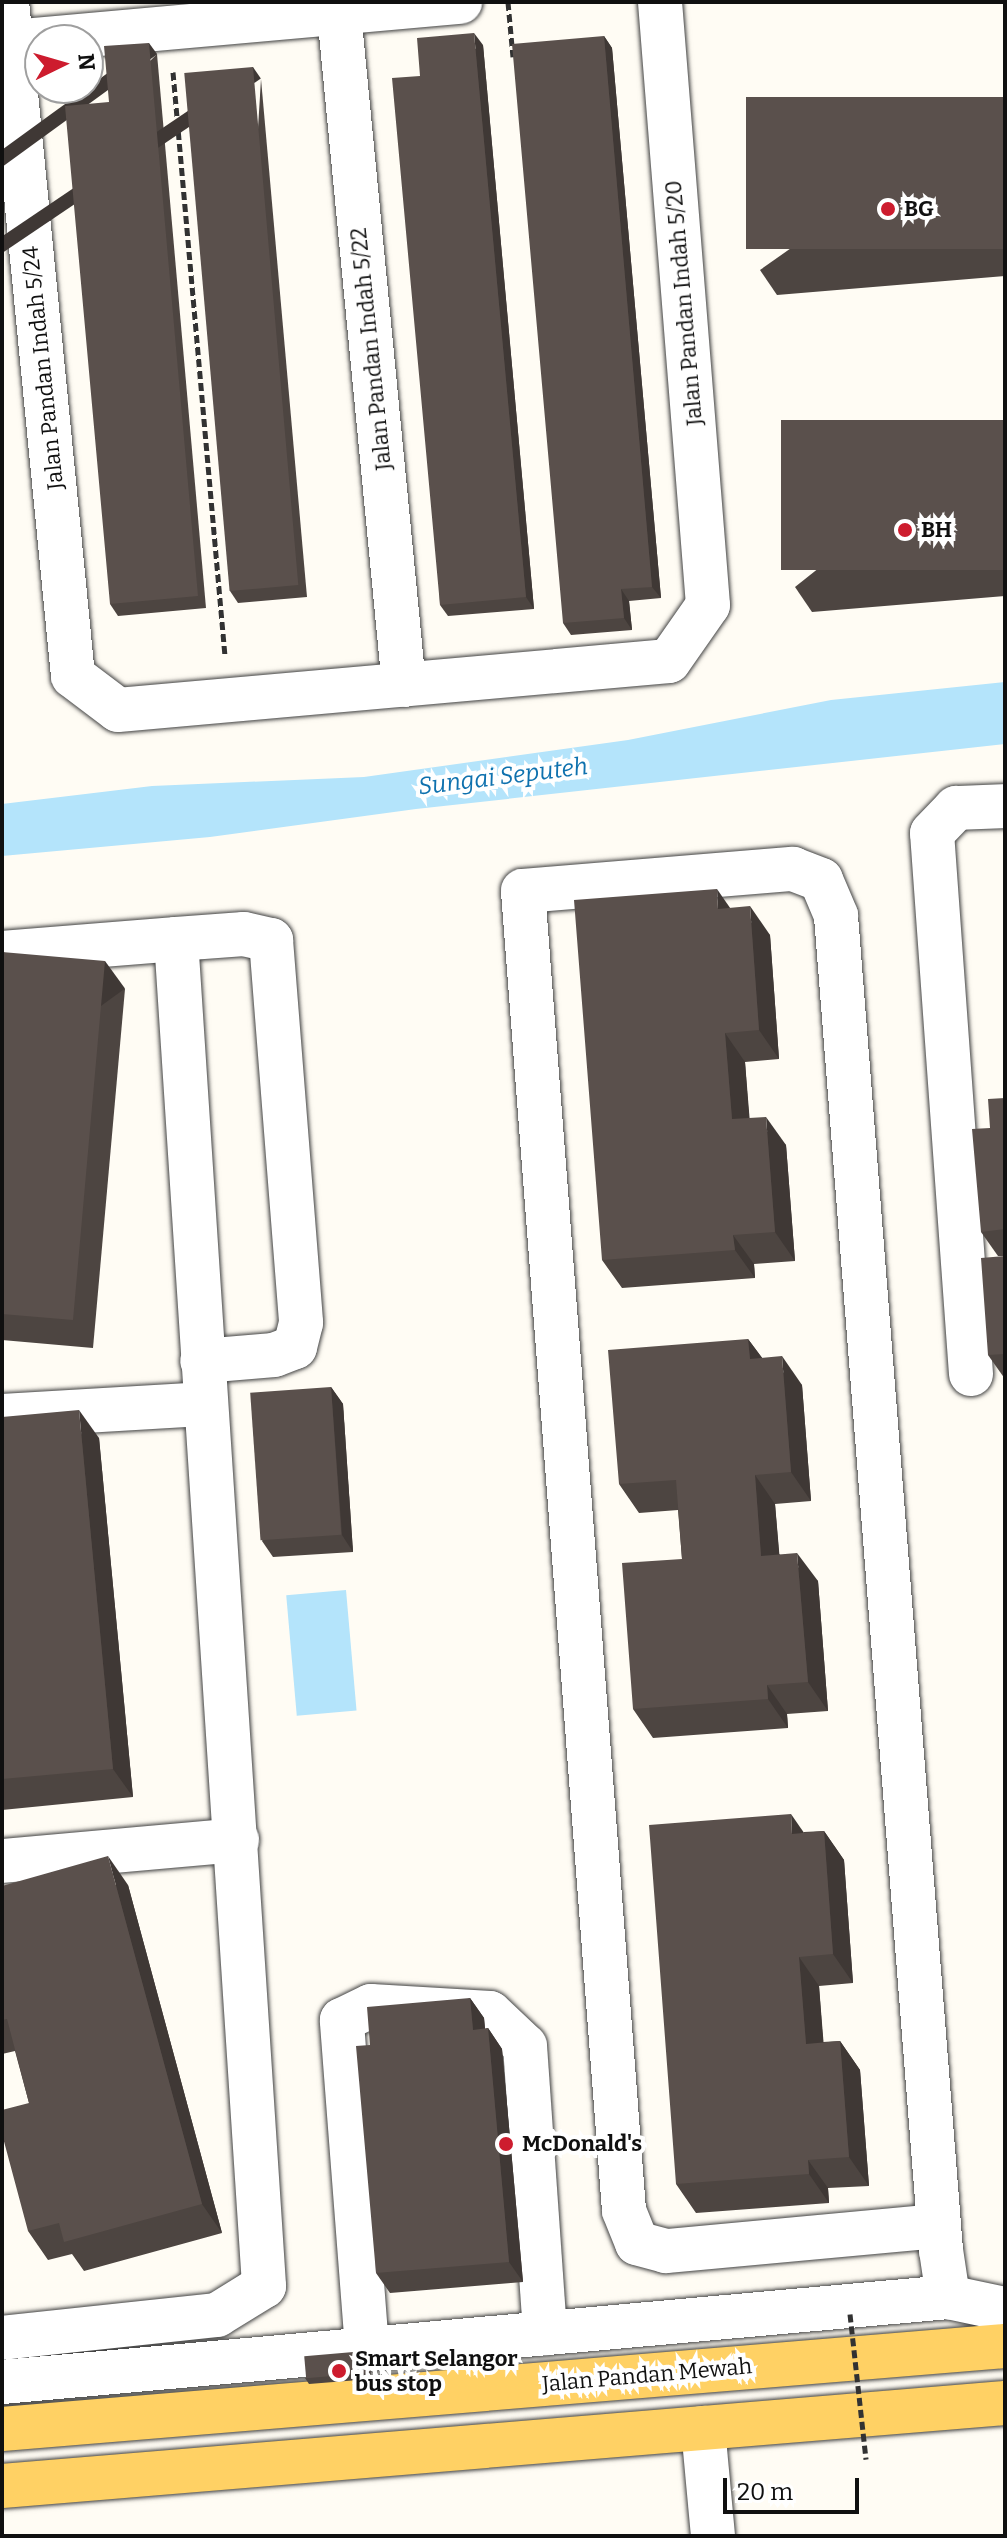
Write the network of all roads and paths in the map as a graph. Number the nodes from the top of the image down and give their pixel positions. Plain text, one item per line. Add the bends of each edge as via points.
1 (460, 2) edge
2 (508, 2) edge
3 (660, 2) edge
4 (339, 13) junction
5 (9, 22) edge
6 (169, 28) junction
7 (514, 66) edge
8 (18, 269) edge
9 (404, 685) junction
10 (228, 701) junction
11 (1005, 806) edge
12 (176, 939) junction
13 (2, 953) edge
14 (202, 1361) junction
15 (971, 1374) dead end
16 (206, 1404) junction
17 (2, 1416) edge
18 (237, 1840) junction
19 (2, 1861) edge
20 (938, 2226) junction
21 (948, 2297) junction
22 (1005, 2309) edge
23 (850, 2314) dead end
24 (675, 2322) junction
25 (545, 2333) junction
26 (2, 2338) edge
27 (1005, 2346) edge
28 (367, 2348) junction
29 (678, 2373) junction
30 (2, 2382) edge
31 (1005, 2403) edge
32 (703, 2428) junction
33 (2, 2429) edge
34 (866, 2459) dead end
35 (2, 2486) edge
36 (713, 2536) edge

1 - 4 street
2 - 7 path
3 - 9 street, Jalan Pandan Indah 5/20 via 708,605 669,661
4 - 6 street
4 - 9 street, Jalan Pandan Indah 5/22
5 - 6 street
5 - 8 street, Jalan Pandan Indah 5/24
6 - 10 path
8 - 10 street, Jalan Pandan Indah 5/24 via 73,676 118,710
9 - 10 street
11 - 15 street via 956,808 932,833
12 - 13 street
12 - 14 street
12 - 14 street via 244,934 271,940 301,1323 295,1347 274,1355
14 - 16 street
16 - 17 street
16 - 18 street
18 - 19 street
18 - 26 street via 264,2286 217,2315
20 - 20 street via 836,916 821,880 793,869 523,891 624,2210 637,2243 666,2251
20 - 21 street
21 - 22 street
21 - 24 street
23 - 34 path, bridge
24 - 25 street
24 - 29 street
25 - 28 street
25 - 28 street via 525,2046 490,2013 371,2006 342,2020
27 - 29 main road, Jalan Pandan Mewah
28 - 30 street
29 - 33 main road, Jalan Pandan Mewah
31 - 32 main road
32 - 35 main road
32 - 36 street

